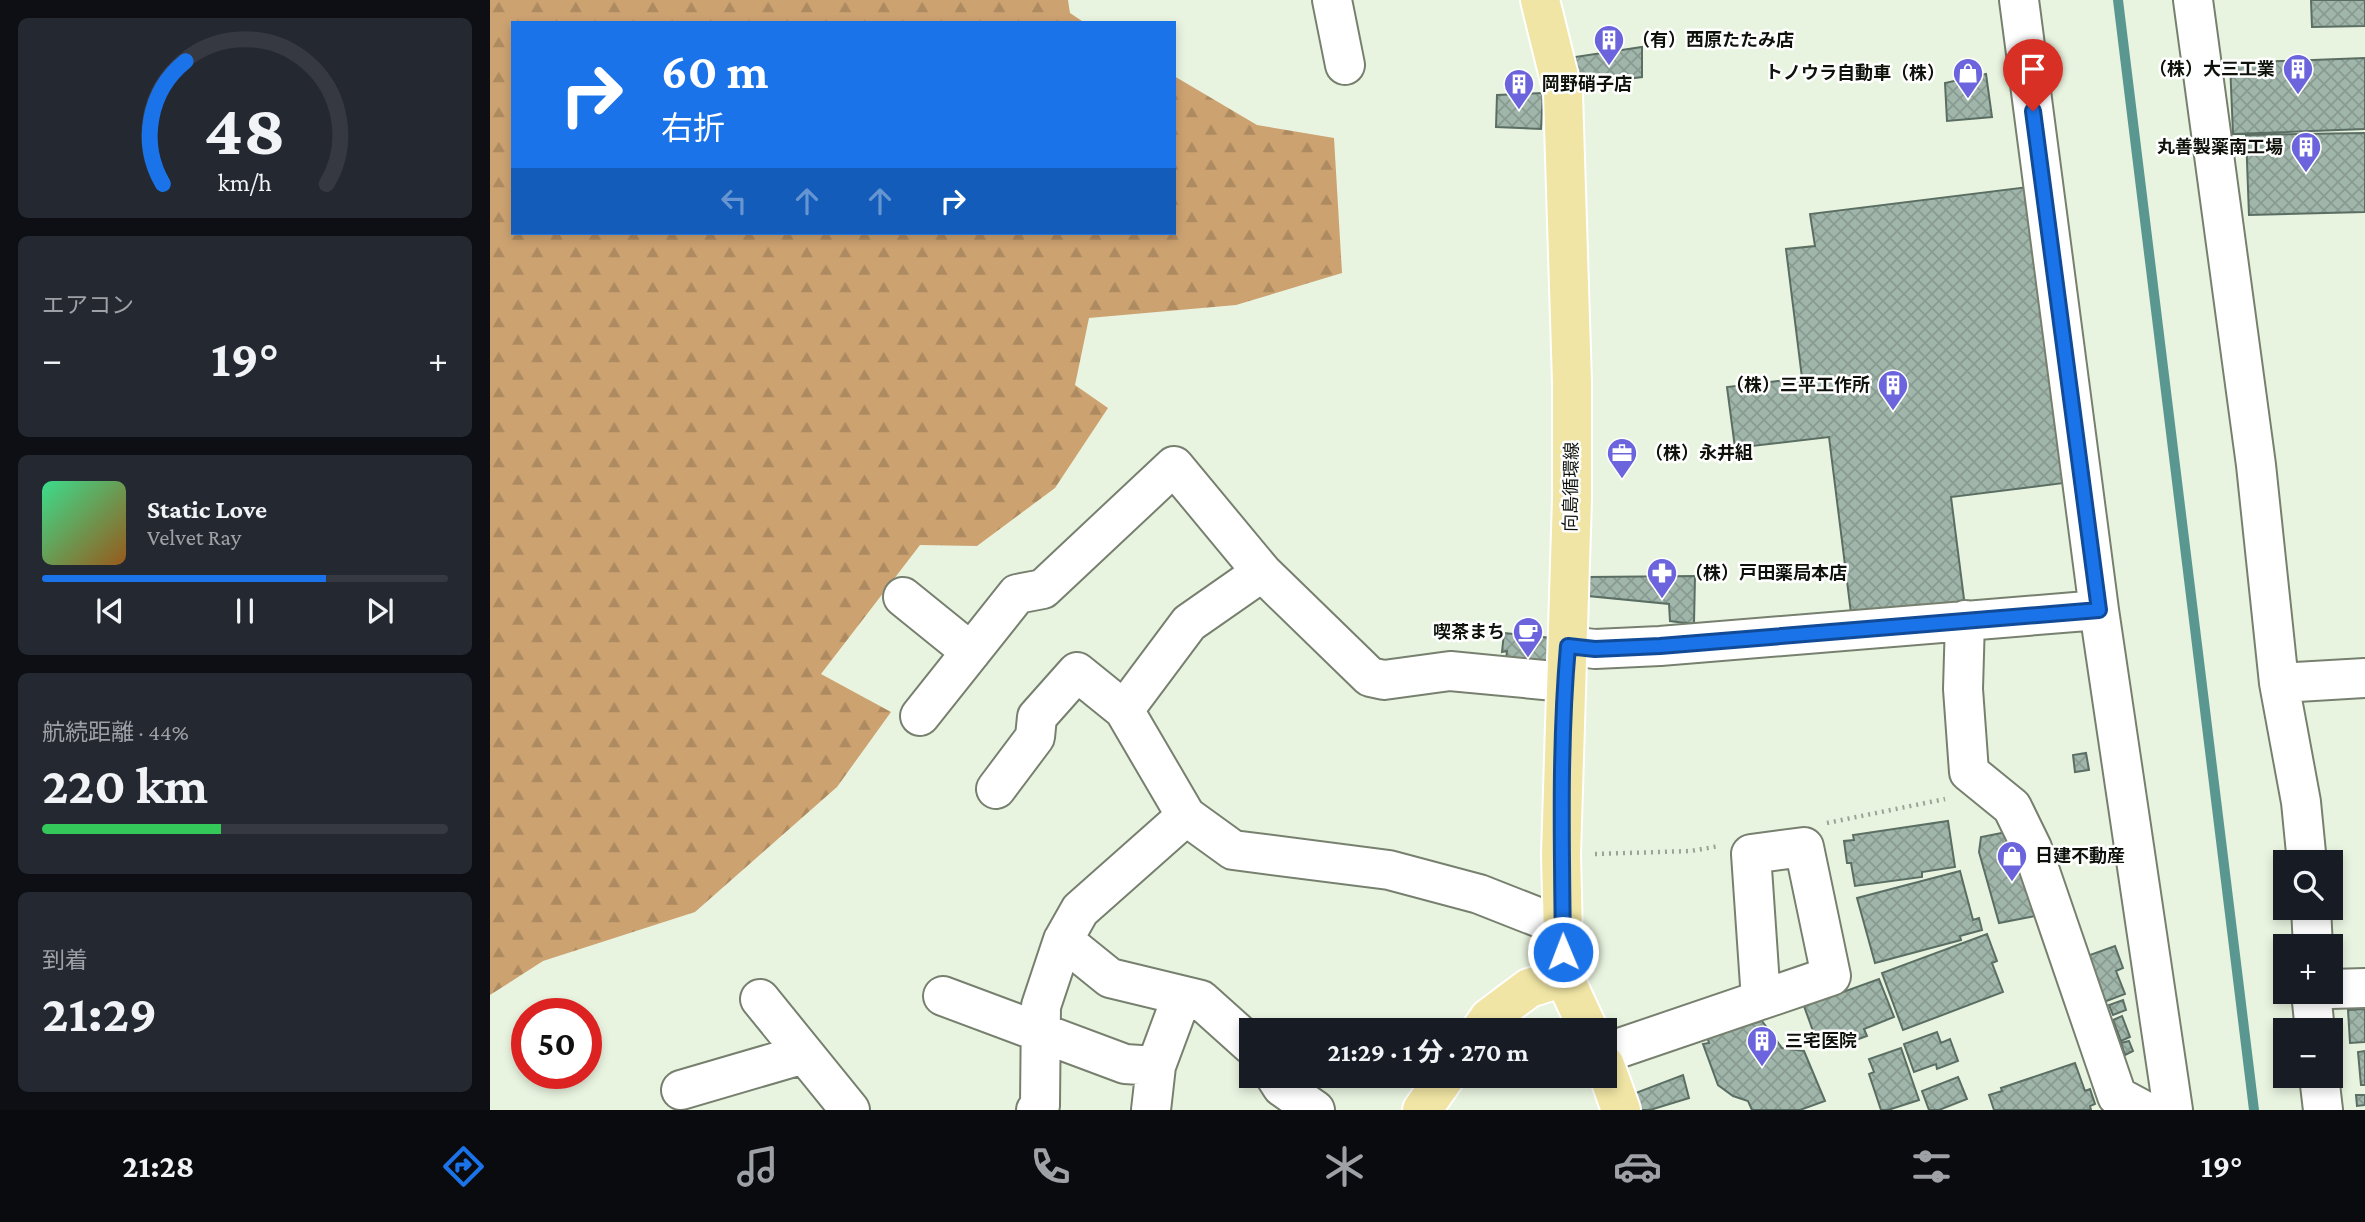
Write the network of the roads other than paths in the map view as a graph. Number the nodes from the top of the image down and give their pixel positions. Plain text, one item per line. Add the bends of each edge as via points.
1 (1332, 0) edge
2 (1540, 0) edge
3 (2019, 0) edge
4 (2193, 0) edge
5 (1345, 65) dead end
6 (1262, 572) junction
7 (903, 597) dead end
8 (2099, 610) junction
9 (1965, 620) junction
10 (971, 652) junction
11 (1567, 664) junction
12 (2365, 678) edge
13 (2278, 683) junction
14 (1124, 710) junction
15 (920, 716) dead end
16 (996, 789) dead end
17 (1186, 816) junction
18 (2306, 850) edge
19 (1563, 927) junction
20 (1063, 940) junction
21 (1564, 977) junction
22 (2365, 988) edge
23 (2343, 989) edge
24 (943, 996) dead end
25 (1182, 996) junction
26 (760, 999) dead end
27 (1761, 1000) dead end
28 (1489, 1018) edge
29 (1583, 1018) edge
30 (1040, 1033) junction
31 (1239, 1034) edge
32 (1617, 1049) edge
33 (804, 1054) junction
34 (1156, 1066) junction
35 (1283, 1088) edge
36 (1438, 1088) edge
37 (1614, 1088) edge
38 (2320, 1088) edge
39 (681, 1090) dead end
40 (850, 1110) edge
41 (1036, 1110) edge
42 (1151, 1110) edge
43 (1315, 1110) edge
44 (1422, 1110) edge
45 (1622, 1110) edge
46 (2143, 1110) edge
47 (2173, 1110) edge
48 (2323, 1110) edge

1 - 5 street
2 - 11 main road, 向島循環線 via 1563,93 1572,383
3 - 8 street
4 - 13 street via 2256,466
6 - 10 street via 1174,466 1044,589 1017,594
6 - 11 street via 1370,677 1384,680
6 - 14 street via 1189,623
7 - 10 street
8 - 9 street
8 - 47 street
9 - 11 street via 1595,649
9 - 46 street via 1962,689 1969,772 2012,807 2032,848 2117,1096
10 - 15 street
11 - 19 main road, 向島循環線
12 - 13 street
13 - 18 street
14 - 16 street via 1077,672 1037,717 1035,737
14 - 17 street
17 - 19 street via 1233,850 1389,870 1479,894
17 - 20 street via 1080,910
19 - 21 main road, 向島循環線
20 - 25 street via 1110,978
20 - 30 street via 1041,1006
21 - 28 main road via 1529,988
21 - 29 main road, 向島循環線
22 - 23 street
24 - 30 street
25 - 31 street via 1201,1000
25 - 34 street
26 - 33 street
27 - 32 street
30 - 34 street via 1125,1064
30 - 41 street via 1040,1105
33 - 39 street
33 - 40 street
34 - 42 street
35 - 43 street
36 - 44 main road
37 - 45 main road
38 - 48 street

